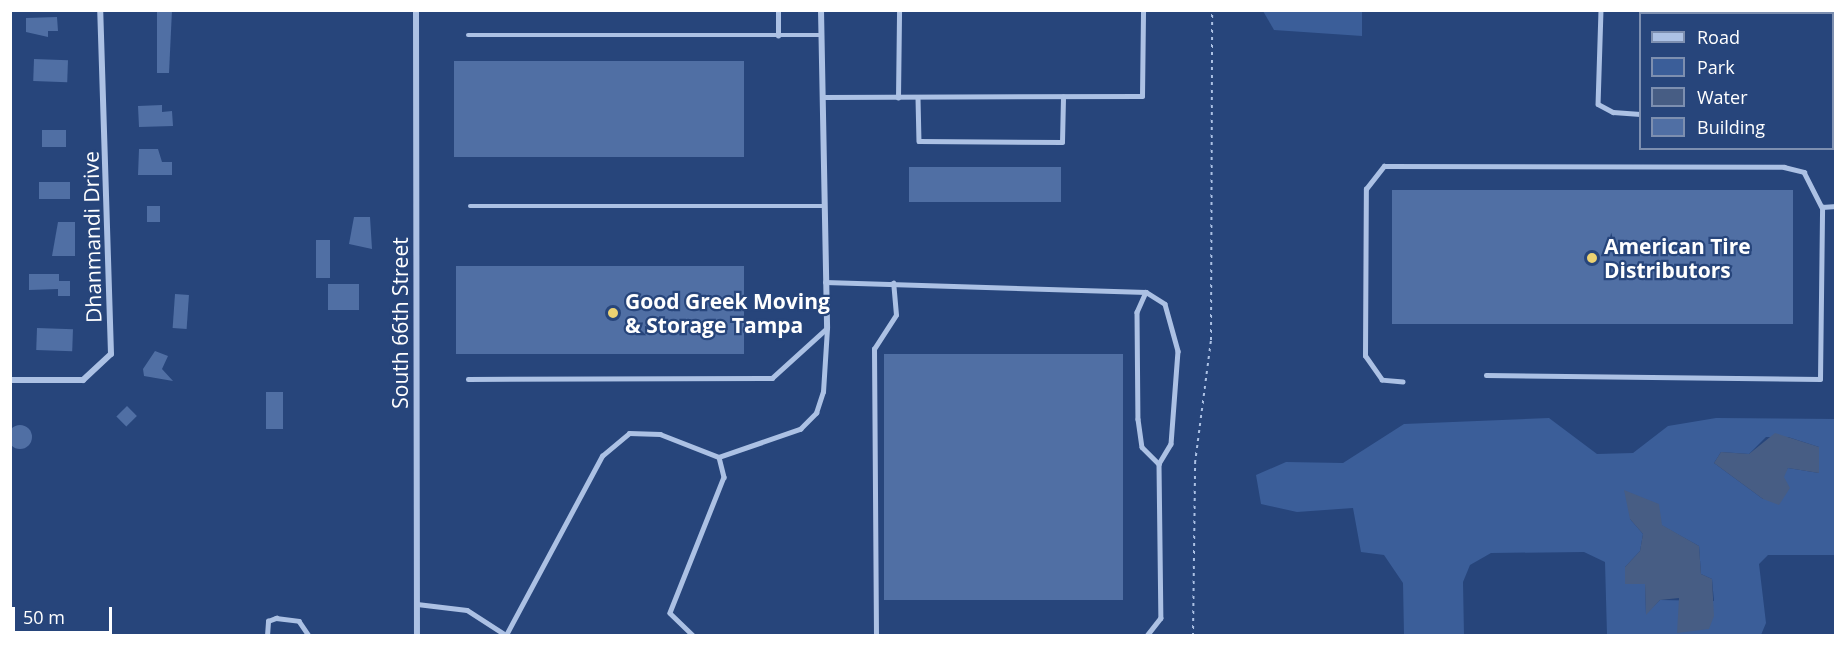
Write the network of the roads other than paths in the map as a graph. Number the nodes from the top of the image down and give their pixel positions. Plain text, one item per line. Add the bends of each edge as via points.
1 (100, 10) edge
2 (416, 10) edge
3 (778, 10) edge
4 (821, 10) edge
5 (899, 10) edge
6 (1143, 10) edge
7 (1601, 10) edge
8 (468, 35) dead end
9 (822, 35) junction
10 (778, 36) junction
11 (823, 97) junction
12 (1063, 97) junction
13 (898, 98) junction
14 (918, 98) junction
15 (1639, 114) edge
16 (470, 206) dead end
17 (824, 206) junction
18 (1836, 206) edge
19 (1822, 207) junction
20 (825, 282) junction
21 (893, 284) junction
22 (1146, 292) junction
23 (827, 328) junction
24 (1486, 375) dead end
25 (468, 379) dead end
26 (10, 380) edge
27 (1403, 382) dead end
28 (719, 457) junction
29 (1159, 464) junction
30 (417, 604) junction
31 (506, 635) edge
32 (267, 636) edge
33 (309, 636) edge
34 (417, 636) edge
35 (694, 636) edge
36 (876, 636) edge
37 (1147, 636) edge

1 - 26 street, Dhanmandi Drive via 111,354 83,380
2 - 30 street, South 66th Street
3 - 10 lane
4 - 9 street
5 - 13 lane
6 - 12 lane via 1142,96
7 - 15 lane via 1598,104 1613,112
8 - 10 lane
9 - 10 lane
9 - 11 street
11 - 13 lane
11 - 17 street
12 - 14 lane
12 - 14 lane via 1062,142 919,141
13 - 14 lane
16 - 17 lane
17 - 20 street
18 - 19 lane
19 - 24 lane via 1820,379
19 - 27 lane via 1804,172 1784,167 1384,166 1366,189 1365,356 1382,380
20 - 21 lane
20 - 23 street
21 - 22 lane
21 - 36 lane via 896,315 874,349
22 - 29 lane via 1137,312 1138,419 1142,447
22 - 29 lane via 1165,304 1178,351 1171,444
23 - 25 lane via 772,378
23 - 28 lane via 823,392 816,413 800,429
28 - 31 lane via 660,434 629,433 602,456
28 - 35 lane via 724,477 670,613
29 - 37 lane via 1161,618
30 - 31 lane via 467,610
30 - 34 street, South 66th Street
32 - 33 lane via 268,621 276,618 300,621

